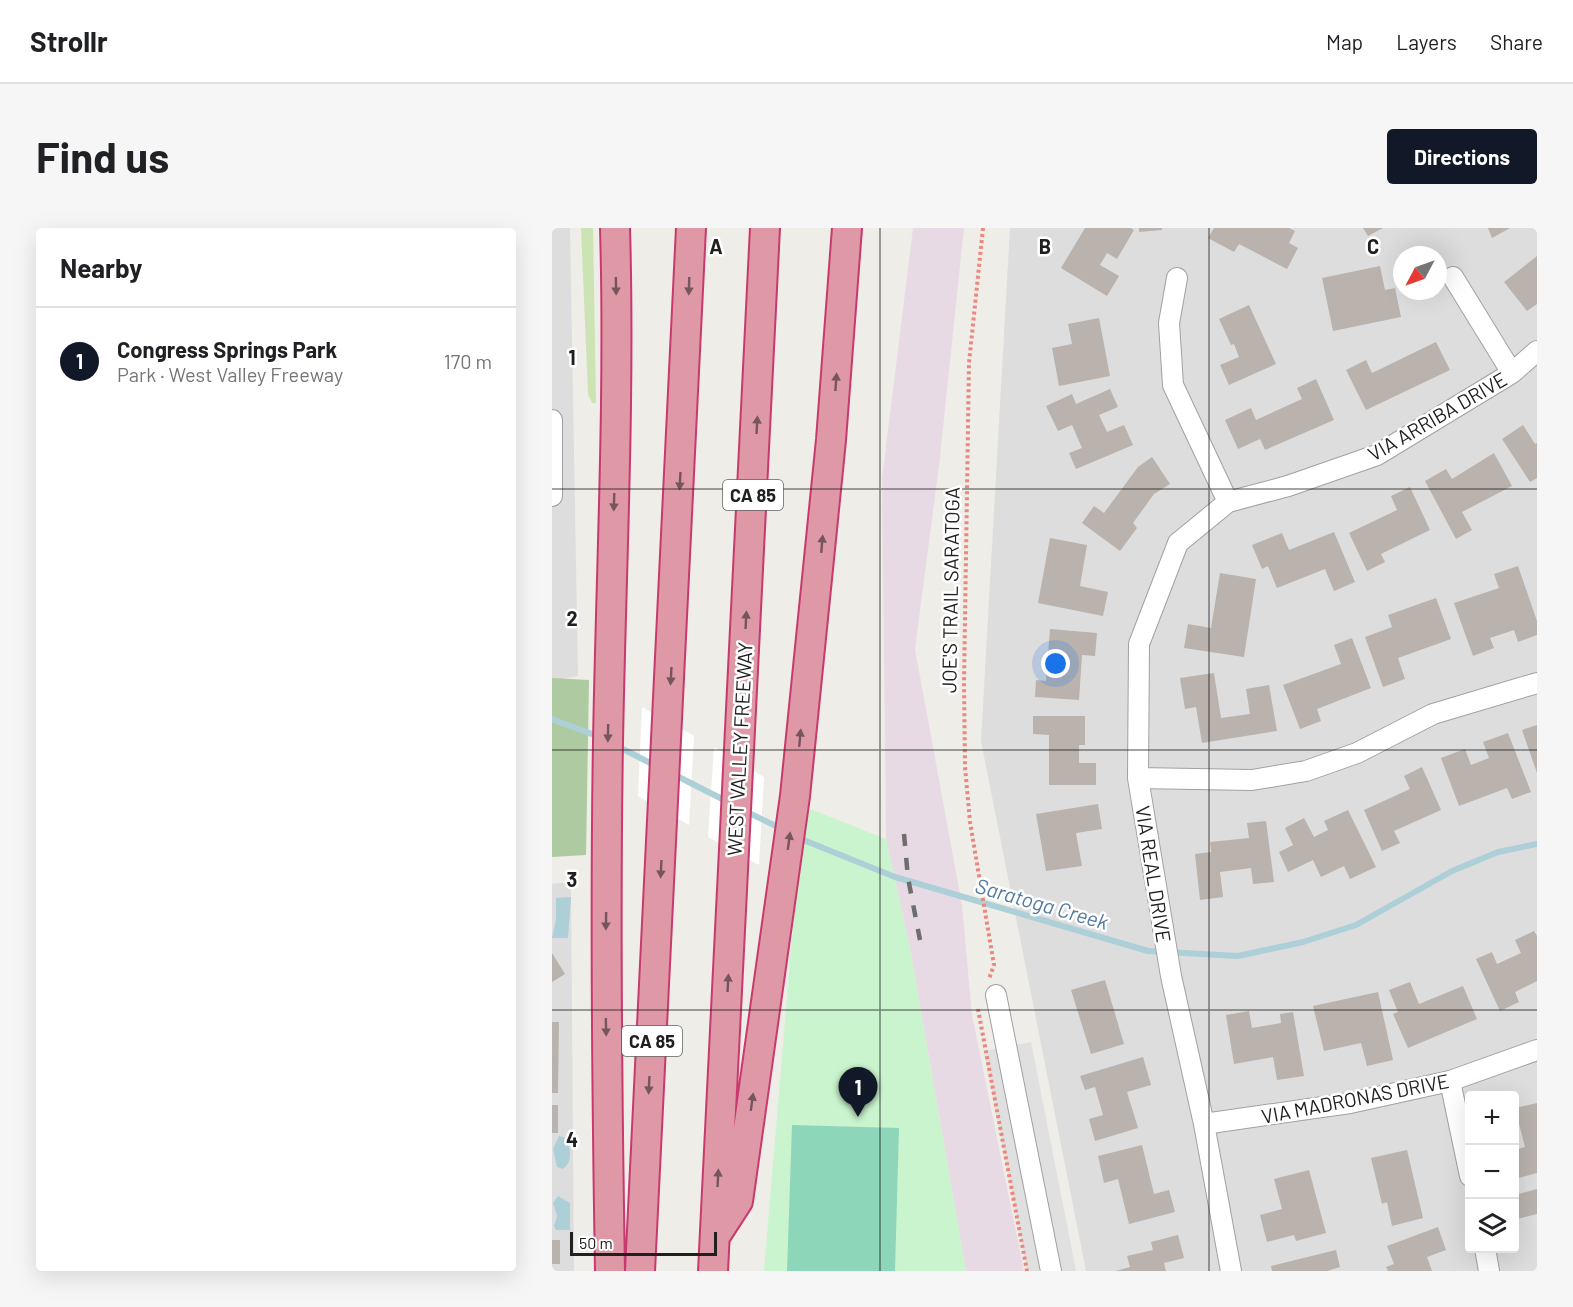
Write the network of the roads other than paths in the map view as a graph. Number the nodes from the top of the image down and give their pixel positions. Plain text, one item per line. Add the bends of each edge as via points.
1 (615, 228) edge
2 (691, 228) edge
3 (765, 228) edge
4 (848, 228) edge
5 (1453, 277) dead end
6 (1177, 278) dead end
7 (1537, 351) edge
8 (1512, 374) junction
9 (552, 420) edge
10 (552, 464) edge
11 (552, 496) edge
12 (1228, 502) junction
13 (1537, 683) edge
14 (1138, 778) junction
15 (996, 995) dead end
16 (1537, 1050) edge
17 (1449, 1081) junction
18 (1204, 1124) junction
19 (1465, 1153) edge
20 (715, 1237) junction
21 (1486, 1253) edge
22 (610, 1271) edge
23 (640, 1271) edge
24 (713, 1271) edge
25 (1051, 1271) edge
26 (1231, 1271) edge
27 (1489, 1271) edge

1 -> 22 highway via 618,375 606,969
2 -> 23 highway, CA 85
20 -> 3 highway, WEST VALLEY FREEWAY / CA 85
20 -> 4 highway via 738,1201 795,796 829,464
5 - 8 street
6 - 12 street via 1169,323 1173,385
7 - 8 street, VIA ARRIBA DRIVE
8 - 12 street, VIA ARRIBA DRIVE via 1377,455
9 - 10 street
10 - 11 street
12 - 14 street, VIA REAL DRIVE via 1178,543 1139,644
13 - 14 street via 1433,714 1357,753 1306,771 1252,780
14 - 18 street, VIA REAL DRIVE via 1171,976
15 - 25 street
16 - 17 street, VIA MADRONAS DRIVE
17 - 18 street, VIA MADRONAS DRIVE via 1350,1103
17 - 19 street
18 - 26 street, VIA REAL DRIVE
20 - 24 highway, WEST VALLEY FREEWAY / CA 85
21 - 27 street

